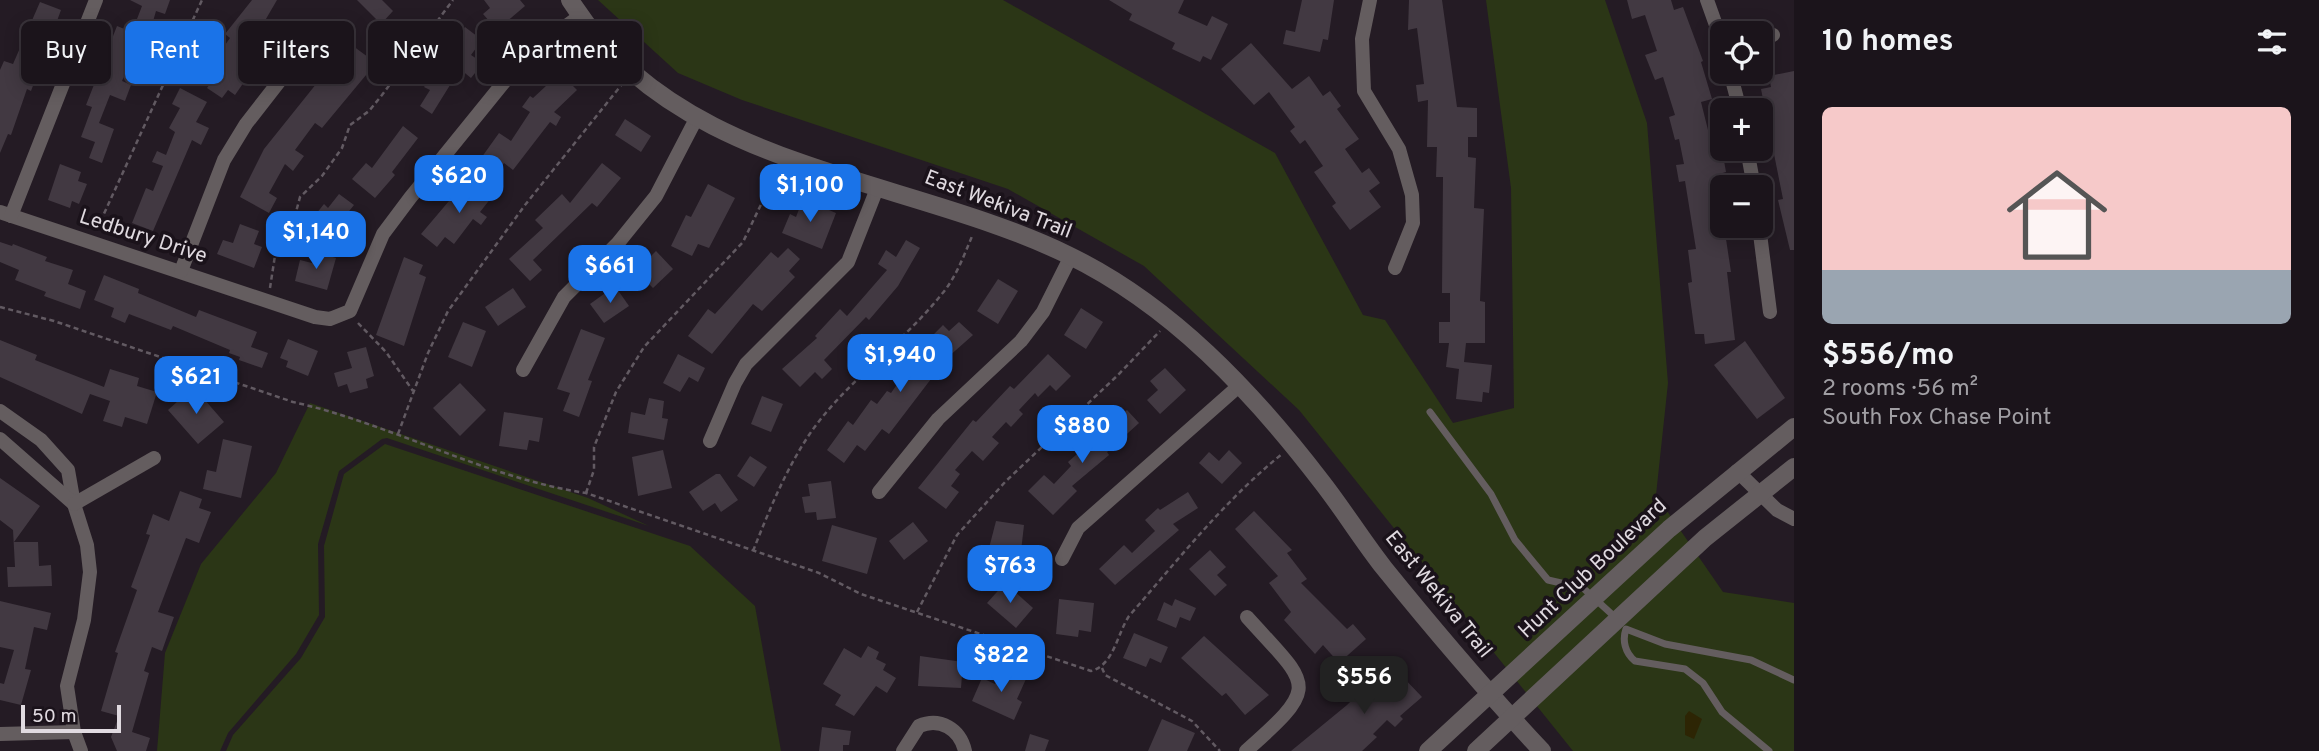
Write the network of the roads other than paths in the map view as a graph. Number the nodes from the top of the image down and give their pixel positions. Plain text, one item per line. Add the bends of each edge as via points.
1 (96, 0) edge
2 (570, 0) edge
3 (1370, 0) edge
4 (1707, 0) edge
5 (580, 16) junction
6 (1714, 21) edge
7 (277, 84) edge
8 (696, 119) junction
9 (878, 186) junction
10 (5, 214) edge
11 (1761, 238) edge
12 (1071, 256) junction
13 (1395, 268) dead end
14 (181, 271) junction
15 (1770, 312) dead end
16 (523, 370) dead end
17 (1240, 385) junction
18 (0, 411) edge
19 (1430, 412) dead end
20 (1794, 427) edge
21 (0, 439) edge
22 (710, 441) dead end
23 (155, 458) dead end
24 (1794, 467) edge
25 (1737, 471) junction
26 (879, 492) dead end
27 (1759, 492) junction
28 (74, 505) junction
29 (1794, 519) edge
30 (1062, 559) dead end
31 (1596, 597) junction
32 (1247, 617) dead end
33 (1622, 624) junction
34 (1794, 680) edge
35 (1490, 695) junction
36 (1512, 718) junction
37 (74, 732) junction
38 (0, 734) edge
39 (81, 751) edge
40 (903, 751) edge
41 (965, 751) edge
42 (1247, 751) edge
43 (1428, 751) edge
44 (1476, 751) edge
45 (1542, 751) edge
46 (1769, 751) edge

1 - 10 street
2 - 5 street, East Wekiva Trail
3 - 13 street via 1362,39 1364,91 1399,149 1412,195 1413,223
4 - 6 street
5 - 8 street, East Wekiva Trail via 631,73
5 - 14 street, Ledbury Drive via 538,47 504,82 410,198 383,234 350,310 330,319
7 - 14 street via 224,160
8 - 9 street, East Wekiva Trail via 732,136
8 - 16 street via 656,196 618,243 564,297
9 - 12 street, East Wekiva Trail via 979,218
9 - 22 street via 848,262 746,364
10 - 14 street, Ledbury Drive
11 - 15 street
12 - 17 street, East Wekiva Trail via 1170,320
12 - 26 street via 1043,312 1021,341 938,419
17 - 30 street via 1078,528
17 - 35 street, East Wekiva Trail
18 - 28 street via 41,440 68,470
19 - 31 lane via 1491,494 1515,540 1548,580 1583,588
20 - 25 street, Hunt Club Boulevard
21 - 28 street
23 - 28 street
24 - 27 street
25 - 27 street
25 - 31 street, Hunt Club Boulevard
27 - 29 street
27 - 33 street via 1704,538
28 - 37 street via 90,572 84,620 67,685
31 - 33 lane
31 - 35 street, Hunt Club Boulevard
32 - 42 street via 1294,670 1300,691 1285,717
33 - 34 lane via 1665,644 1751,660
33 - 36 street
33 - 46 lane via 1629,656 1635,661 1685,669 1703,683 1722,712
35 - 36 street, East Wekiva Trail
35 - 43 street, Hunt Club Boulevard
36 - 44 street
36 - 45 street, East Wekiva Trail
37 - 38 street
37 - 39 street
40 - 41 street via 925,724 945,724

